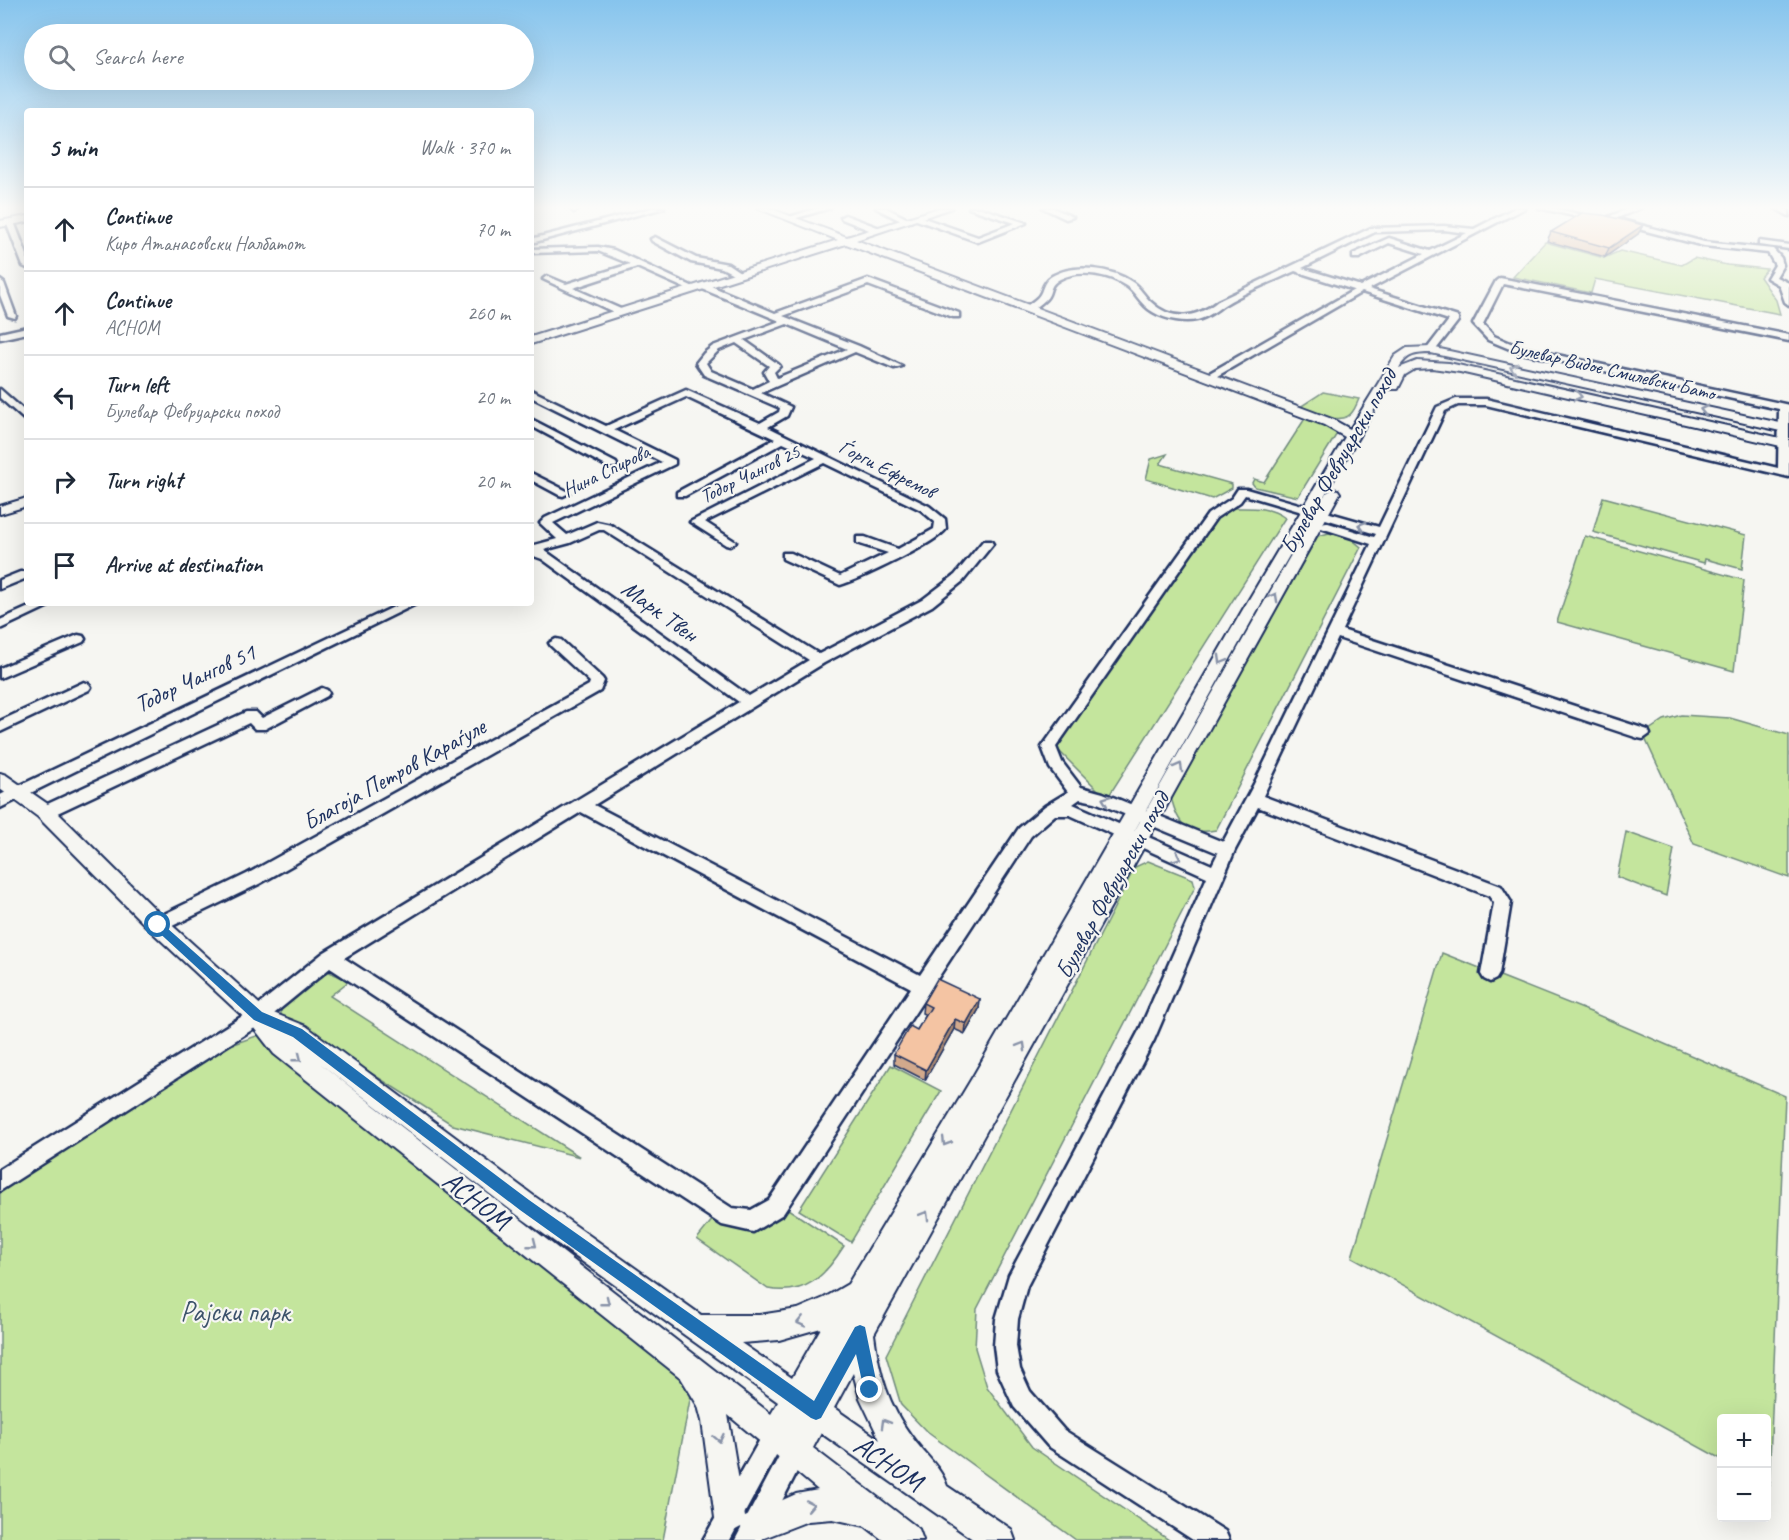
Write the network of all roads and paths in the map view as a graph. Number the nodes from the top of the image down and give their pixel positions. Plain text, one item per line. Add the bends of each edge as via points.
1 (549, 280) edge
2 (586, 280) edge
3 (679, 280) edge
4 (720, 280) edge
5 (953, 280) edge
6 (1054, 280) edge
7 (1121, 280) edge
8 (1269, 280) edge
9 (1330, 280) edge
10 (1380, 280) edge
11 (0, 283) edge
12 (1786, 285) edge
13 (566, 286) junction
14 (698, 287) junction
15 (1360, 290) junction
16 (1789, 302) edge
17 (1027, 309) junction
18 (620, 312) junction
19 (956, 315) dead end
20 (12, 316) dead end
21 (774, 316) junction
22 (786, 321) junction
23 (24, 331) edge
24 (0, 336) edge
25 (1789, 338) edge
26 (534, 340) edge
27 (737, 340) junction
28 (856, 348) junction
29 (1431, 350) junction
30 (897, 366) dead end
31 (1459, 369) junction
32 (1209, 377) junction
33 (774, 382) junction
34 (0, 392) edge
35 (754, 393) junction
36 (534, 394) edge
37 (1786, 408) edge
38 (24, 415) edge
39 (1328, 422) junction
40 (1361, 422) junction
41 (534, 424) edge
42 (760, 427) junction
43 (1787, 429) edge
44 (606, 430) junction
45 (1352, 436) junction
46 (784, 438) junction
47 (1787, 444) edge
48 (823, 459) junction
49 (612, 465) dead end
50 (1786, 473) edge
51 (534, 478) edge
52 (563, 493) dead end
53 (681, 494) dead end
54 (24, 503) edge
55 (0, 510) edge
56 (1312, 516) junction
57 (1380, 537) junction
58 (566, 540) junction
59 (861, 540) dead end
60 (730, 542) dead end
61 (987, 544) dead end
62 (537, 552) edge
63 (899, 553) junction
64 (787, 556) dead end
65 (24, 575) dead end
66 (0, 585) edge
67 (42, 606) edge
68 (406, 606) edge
69 (0, 625) edge
70 (1335, 632) junction
71 (78, 639) dead end
72 (556, 644) dead end
73 (819, 660) junction
74 (0, 673) edge
75 (84, 687) dead end
76 (322, 693) dead end
77 (749, 703) junction
78 (0, 727) edge
79 (1643, 734) dead end
80 (0, 780) edge
81 (1076, 792) junction
82 (8, 797) edge
83 (1254, 799) junction
84 (581, 805) junction
85 (1050, 810) junction
86 (45, 812) junction
87 (1137, 825) junction
88 (1227, 850) junction
89 (1216, 874) junction
90 (158, 925) junction
91 (329, 958) junction
92 (1491, 974) dead end
93 (922, 985) junction
94 (258, 1016) junction
95 (0, 1181) edge
96 (865, 1279) junction
97 (700, 1328) junction
98 (860, 1332) junction
99 (688, 1366) junction
100 (806, 1405) junction
101 (785, 1444) junction
102 (947, 1502) junction
103 (882, 1521) junction
104 (737, 1531) edge
105 (908, 1540) edge
106 (1000, 1540) edge
107 (1216, 1540) edge

1 - 13 street
2 - 13 street
3 - 14 street
4 - 14 street
5 - 17 street
6 - 17 street via 1045,288 1043,298
7 - 8 street via 1152,307 1187,317 1203,316
9 - 15 street
10 - 15 street
11 - 20 street
12 - 16 street via 1783,292
13 - 18 street
14 - 18 street
14 - 21 street
15 - 29 street via 1455,320
15 - 32 street
17 - 32 street
18 - 26 street
19 - 21 street via 868,282
21 - 22 street
22 - 27 street via 774,329
22 - 28 street
23 - 24 street
25 - 37 street via 1500,281 1478,324 1491,338 1517,349
27 - 33 street via 775,366 770,372
27 - 35 street via 716,349 701,363 707,373
28 - 30 street
28 - 33 street
29 - 31 street via 1420,354 1429,361
29 - 40 street, Булевар Февруарски поход via 1411,350 1399,358
43 -> 29 street, Булевар Видое Смилевски Бато
31 -> 47 street, Булевар Видое Смилевски Бато
31 - 56 street, Булевар Февруарски поход via 1421,364 1402,371
32 - 39 street
33 - 35 street
34 - 38 street
35 - 42 street via 786,408 783,414
36 - 44 street, Нина Спирова
37 - 43 street
39 - 40 street
39 - 45 street
40 - 45 street, Булевар Февруарски поход
41 - 49 street
42 - 44 street, Ѓорги Ефремов via 686,393
42 - 46 street, Ѓорги Ефремов
43 - 47 street
44 - 58 street, Нина Спирова via 671,462 549,520 546,524
45 - 56 street, Булевар Февруарски поход
46 - 48 street, Ѓорги Ефремов
46 - 53 street
47 - 50 street
48 - 60 street, Тодор Чангов 25 via 696,522
48 - 63 street, Ѓорги Ефремов via 938,517 941,524 937,533
50 - 57 street via 1486,402 1456,402 1441,409
51 - 52 street
54 - 55 street
56 - 57 street
56 - 81 street via 1239,495 1212,516 1050,747 1055,764
56 - 87 street, Булевар Февруарски поход
57 - 70 street
58 - 62 street
58 - 73 street, Нина Спирова via 597,526 607,527
59 - 63 street
61 - 73 street via 959,578 927,603
62 - 77 street, Марк Твен
63 - 64 street via 840,581
65 - 66 street
67 - 69 street
68 - 82 street, Тодор Чангов 51
70 - 79 street
70 - 83 street
71 - 74 street
72 - 90 street, Благоја Петров Караѓуле via 597,681 595,688 253,879
73 - 77 street
75 - 78 street
76 - 86 street via 260,725 251,716
77 - 84 street
80 - 82 street
81 - 85 street
87 -> 81 street via 1098,797
82 - 86 street
83 - 88 street
83 - 92 street via 1495,891 1503,902
84 - 91 street
84 - 93 street
85 - 87 street via 1060,807
85 - 93 street via 1025,831
86 - 90 street
87 - 88 street
87 -> 89 street
87 -> 96 street, Булевар Февруарски поход
98 -> 87 street, Булевар Февруарски поход
88 - 89 street
89 - 107 street via 1147,1034 1017,1283 1007,1319 1005,1346 1009,1370 1022,1399 1056,1438
90 - 94 street
91 - 93 street via 729,1218 753,1221 777,1207
91 - 94 street
94 - 95 street
94 - 97 street, АСНОМ via 297,1033 525,1205
94 -> 99 street, АСНОМ via 282,1047
96 -> 97 street via 849,1298 826,1315 754,1331
96 - 100 street, Булевар Февруарски поход
97 - 100 street, АСНОМ
98 - 100 street, Булевар Февруарски поход
102 -> 98 street via 898,1445 881,1418 871,1394
99 - 101 street, АСНОМ
99 -> 104 street via 710,1400
100 - 101 street, Булевар Февруарски поход
100 - 102 street, АСНОМ
101 - 103 street, АСНОМ
101 - 104 street
102 - 106 street, АСНОМ
104 -> 103 street via 818,1503 844,1505
103 - 105 street, АСНОМ

